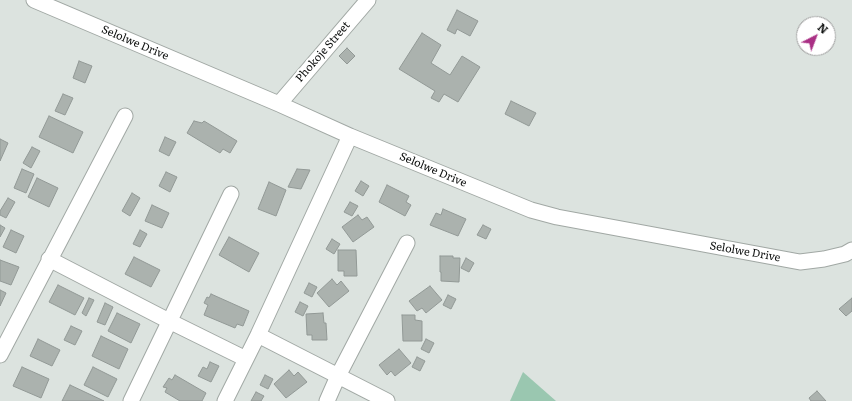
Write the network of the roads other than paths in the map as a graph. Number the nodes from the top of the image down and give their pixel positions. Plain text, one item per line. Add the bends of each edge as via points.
1 (34, 0) edge
2 (368, 0) edge
3 (279, 104) junction
4 (125, 116) dead end
5 (350, 136) junction
6 (231, 194) dead end
7 (407, 244) dead end
8 (852, 250) edge
9 (49, 259) junction
10 (169, 321) junction
11 (258, 335) junction
12 (0, 355) edge
13 (246, 359) junction
14 (338, 376) junction
15 (131, 401) edge
16 (225, 401) edge
17 (327, 401) edge
18 (387, 401) edge

1 - 3 street, Selolwe Drive
2 - 3 street, Phokoje Street
3 - 5 street, Selolwe Drive
4 - 9 street
5 - 8 street, Selolwe Drive via 508,202 557,217 800,262 824,260
5 - 11 street
6 - 10 street
7 - 14 street
9 - 10 street
9 - 12 street
10 - 13 street
10 - 15 street
11 - 13 street
11 - 14 street
13 - 16 street
14 - 17 street
14 - 18 street

